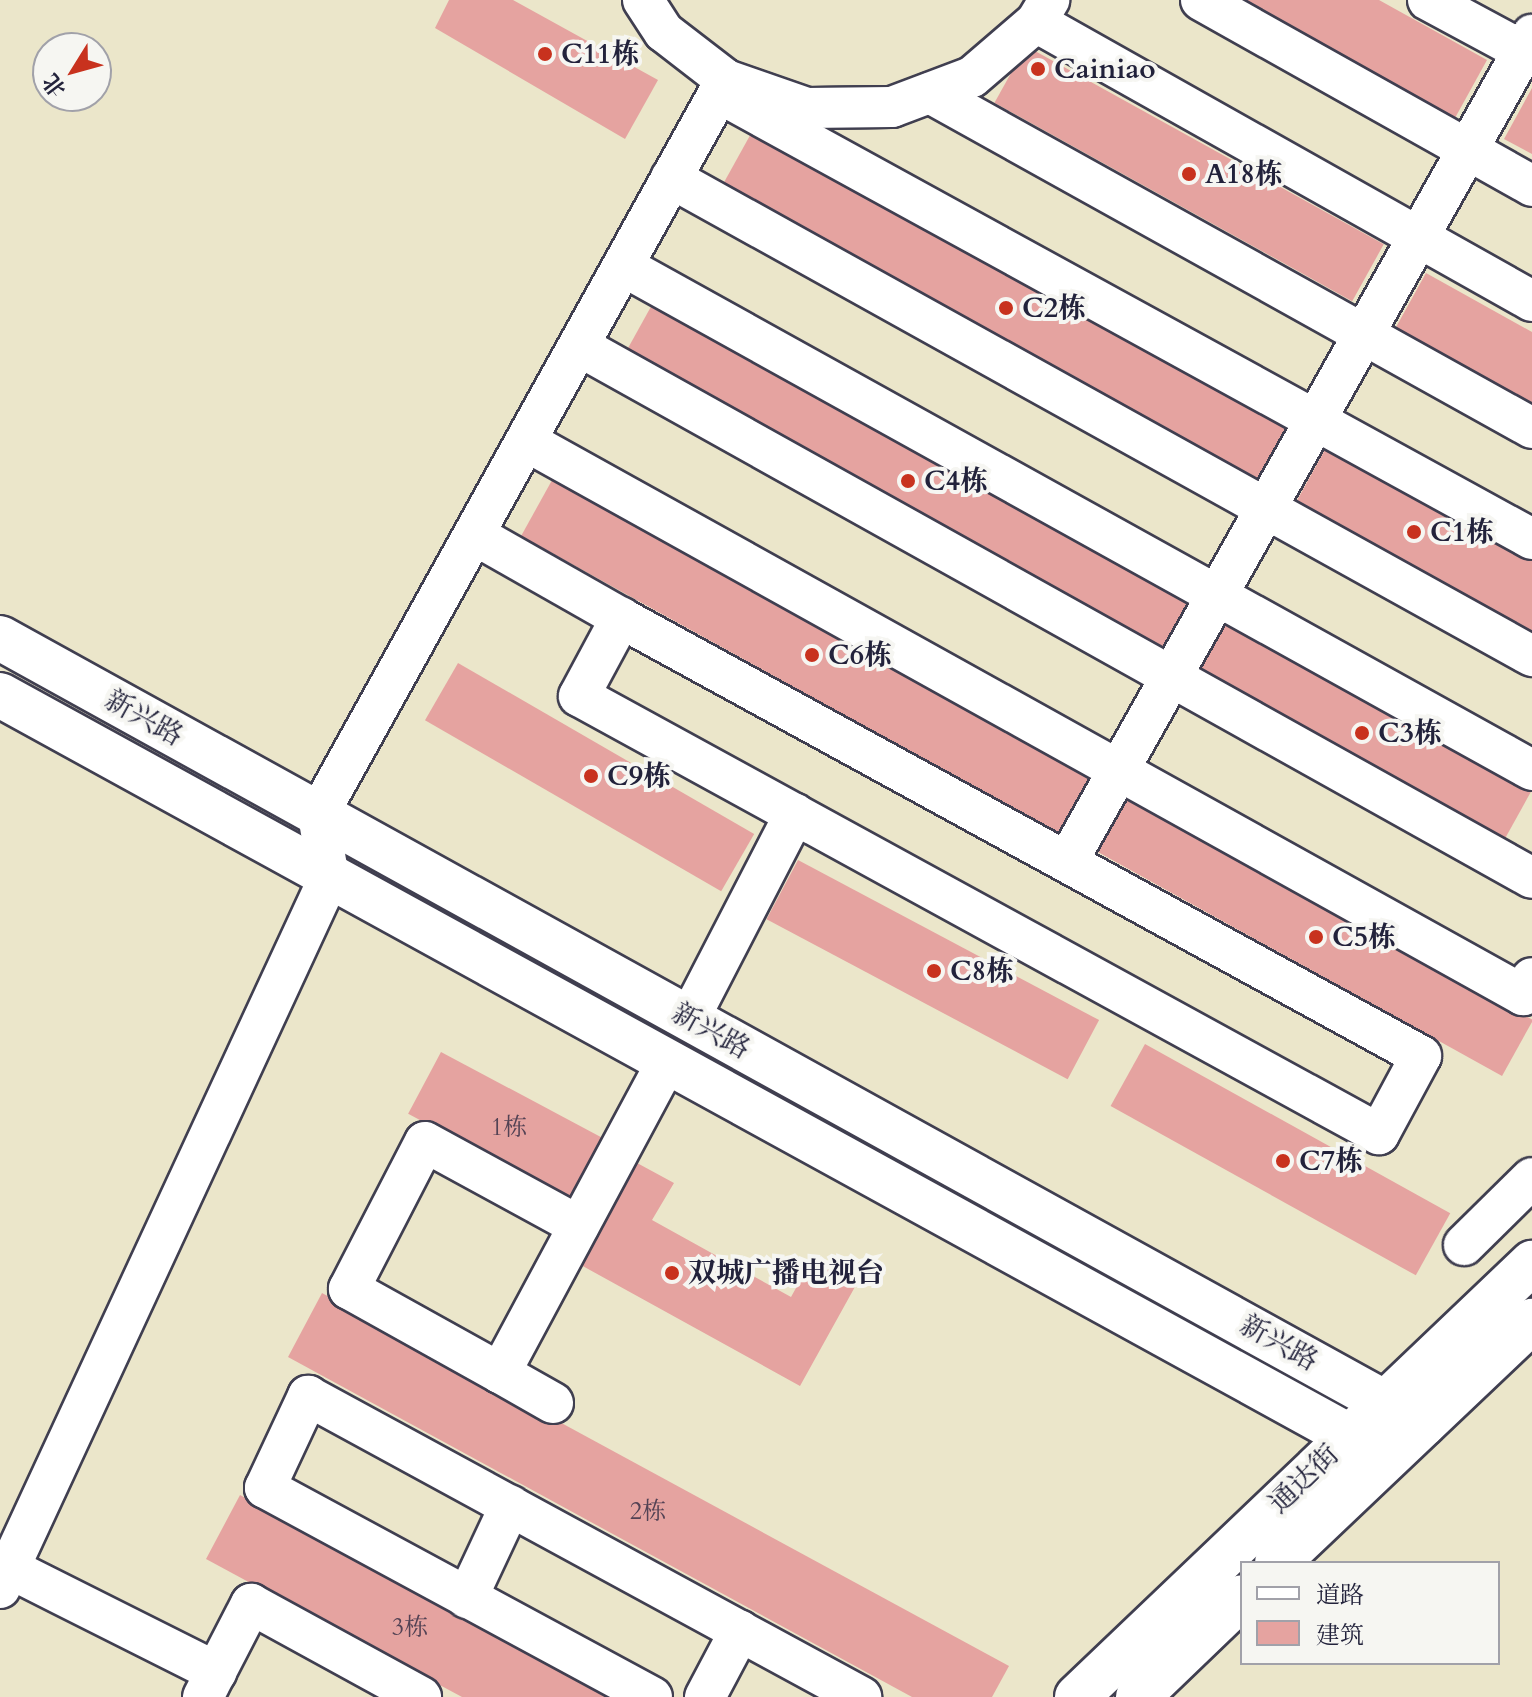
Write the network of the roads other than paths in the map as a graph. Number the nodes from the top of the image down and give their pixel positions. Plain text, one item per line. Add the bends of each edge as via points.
1 (643, 0) edge
2 (1201, 0) edge
3 (1428, 0) edge
4 (1042, 11) edge
5 (1529, 47) edge
6 (722, 86) junction
7 (930, 93) junction
8 (1467, 150) junction
9 (671, 178) junction
10 (1532, 186) edge
11 (1418, 238) junction
12 (623, 266) junction
13 (1532, 301) edge
14 (1364, 334) junction
15 (579, 346) junction
16 (1315, 420) junction
17 (1532, 428) edge
18 (526, 441) junction
19 (1266, 508) junction
20 (475, 535) junction
21 (1532, 539) edge
22 (1217, 595) junction
23 (621, 618) junction
24 (0, 638) edge
25 (1532, 656) edge
26 (1171, 677) junction
27 (0, 695) edge
28 (1120, 768) junction
29 (1532, 770) edge
30 (795, 814) junction
31 (324, 848) junction
32 (1067, 862) junction
33 (1532, 878) edge
34 (1532, 978) edge
35 (689, 1019) junction
36 (667, 1062) junction
37 (1532, 1178) edge
38 (579, 1226) junction
39 (1464, 1245) dead end
40 (1532, 1263) edge
41 (1532, 1321) edge
42 (500, 1373) junction
43 (1383, 1402) junction
44 (553, 1403) dead end
45 (1423, 1424) junction
46 (1349, 1435) junction
47 (1387, 1457) junction
48 (510, 1506) junction
49 (1279, 1561) edge
50 (5, 1578) edge
51 (467, 1598) junction
52 (1240, 1599) edge
53 (740, 1631) junction
54 (209, 1684) edge
55 (421, 1697) edge
56 (652, 1697) edge
57 (705, 1697) edge
58 (861, 1697) edge
59 (1077, 1697) edge
60 (1138, 1697) edge

1 - 6 street via 664,32
2 - 8 street
3 - 5 street
4 - 7 street via 972,77
4 - 11 street
5 - 8 street
6 - 7 street via 807,108 892,107
6 - 9 street
6 - 16 street
7 - 14 street
8 - 10 street
8 - 11 street
9 - 12 street
9 - 19 street
11 - 13 street
11 - 14 street
12 - 15 street
12 - 22 street
14 - 16 street
14 - 17 street
15 - 18 street
15 - 26 street
16 - 19 street
16 - 21 street
18 - 20 street
18 - 28 street
19 - 22 street
19 - 25 street
20 - 23 street
20 - 31 street
22 - 26 street
22 - 29 street
23 - 30 street via 579,696
23 - 32 street
24 - 31 main road, 新兴路
26 - 28 street
26 - 33 street
27 - 31 main road, 新兴路
28 - 32 street
28 - 34 street via 1523,995
30 - 32 street via 1379,1134 1421,1056
30 - 35 street
31 - 35 main road, 新兴路
31 - 36 main road, 新兴路
31 - 50 street
35 - 43 main road, 新兴路
36 - 38 street
36 - 46 main road, 新兴路
37 - 39 street
38 - 42 street
38 - 42 street via 425,1142 349,1289
40 - 43 main road, 通达街
41 - 45 main road, 通达街
42 - 44 street
43 - 45 main road, 新兴路
43 - 46 main road, 通达街
45 - 47 main road, 通达街
46 - 47 main road, 新兴路
46 - 59 main road, 通达街
47 - 49 main road, 通达街
48 - 51 street
48 - 51 street via 308,1396 265,1488
48 - 53 street
50 - 54 street
51 - 56 street
52 - 60 main road
53 - 57 street
53 - 58 street
54 - 55 street via 251,1604

